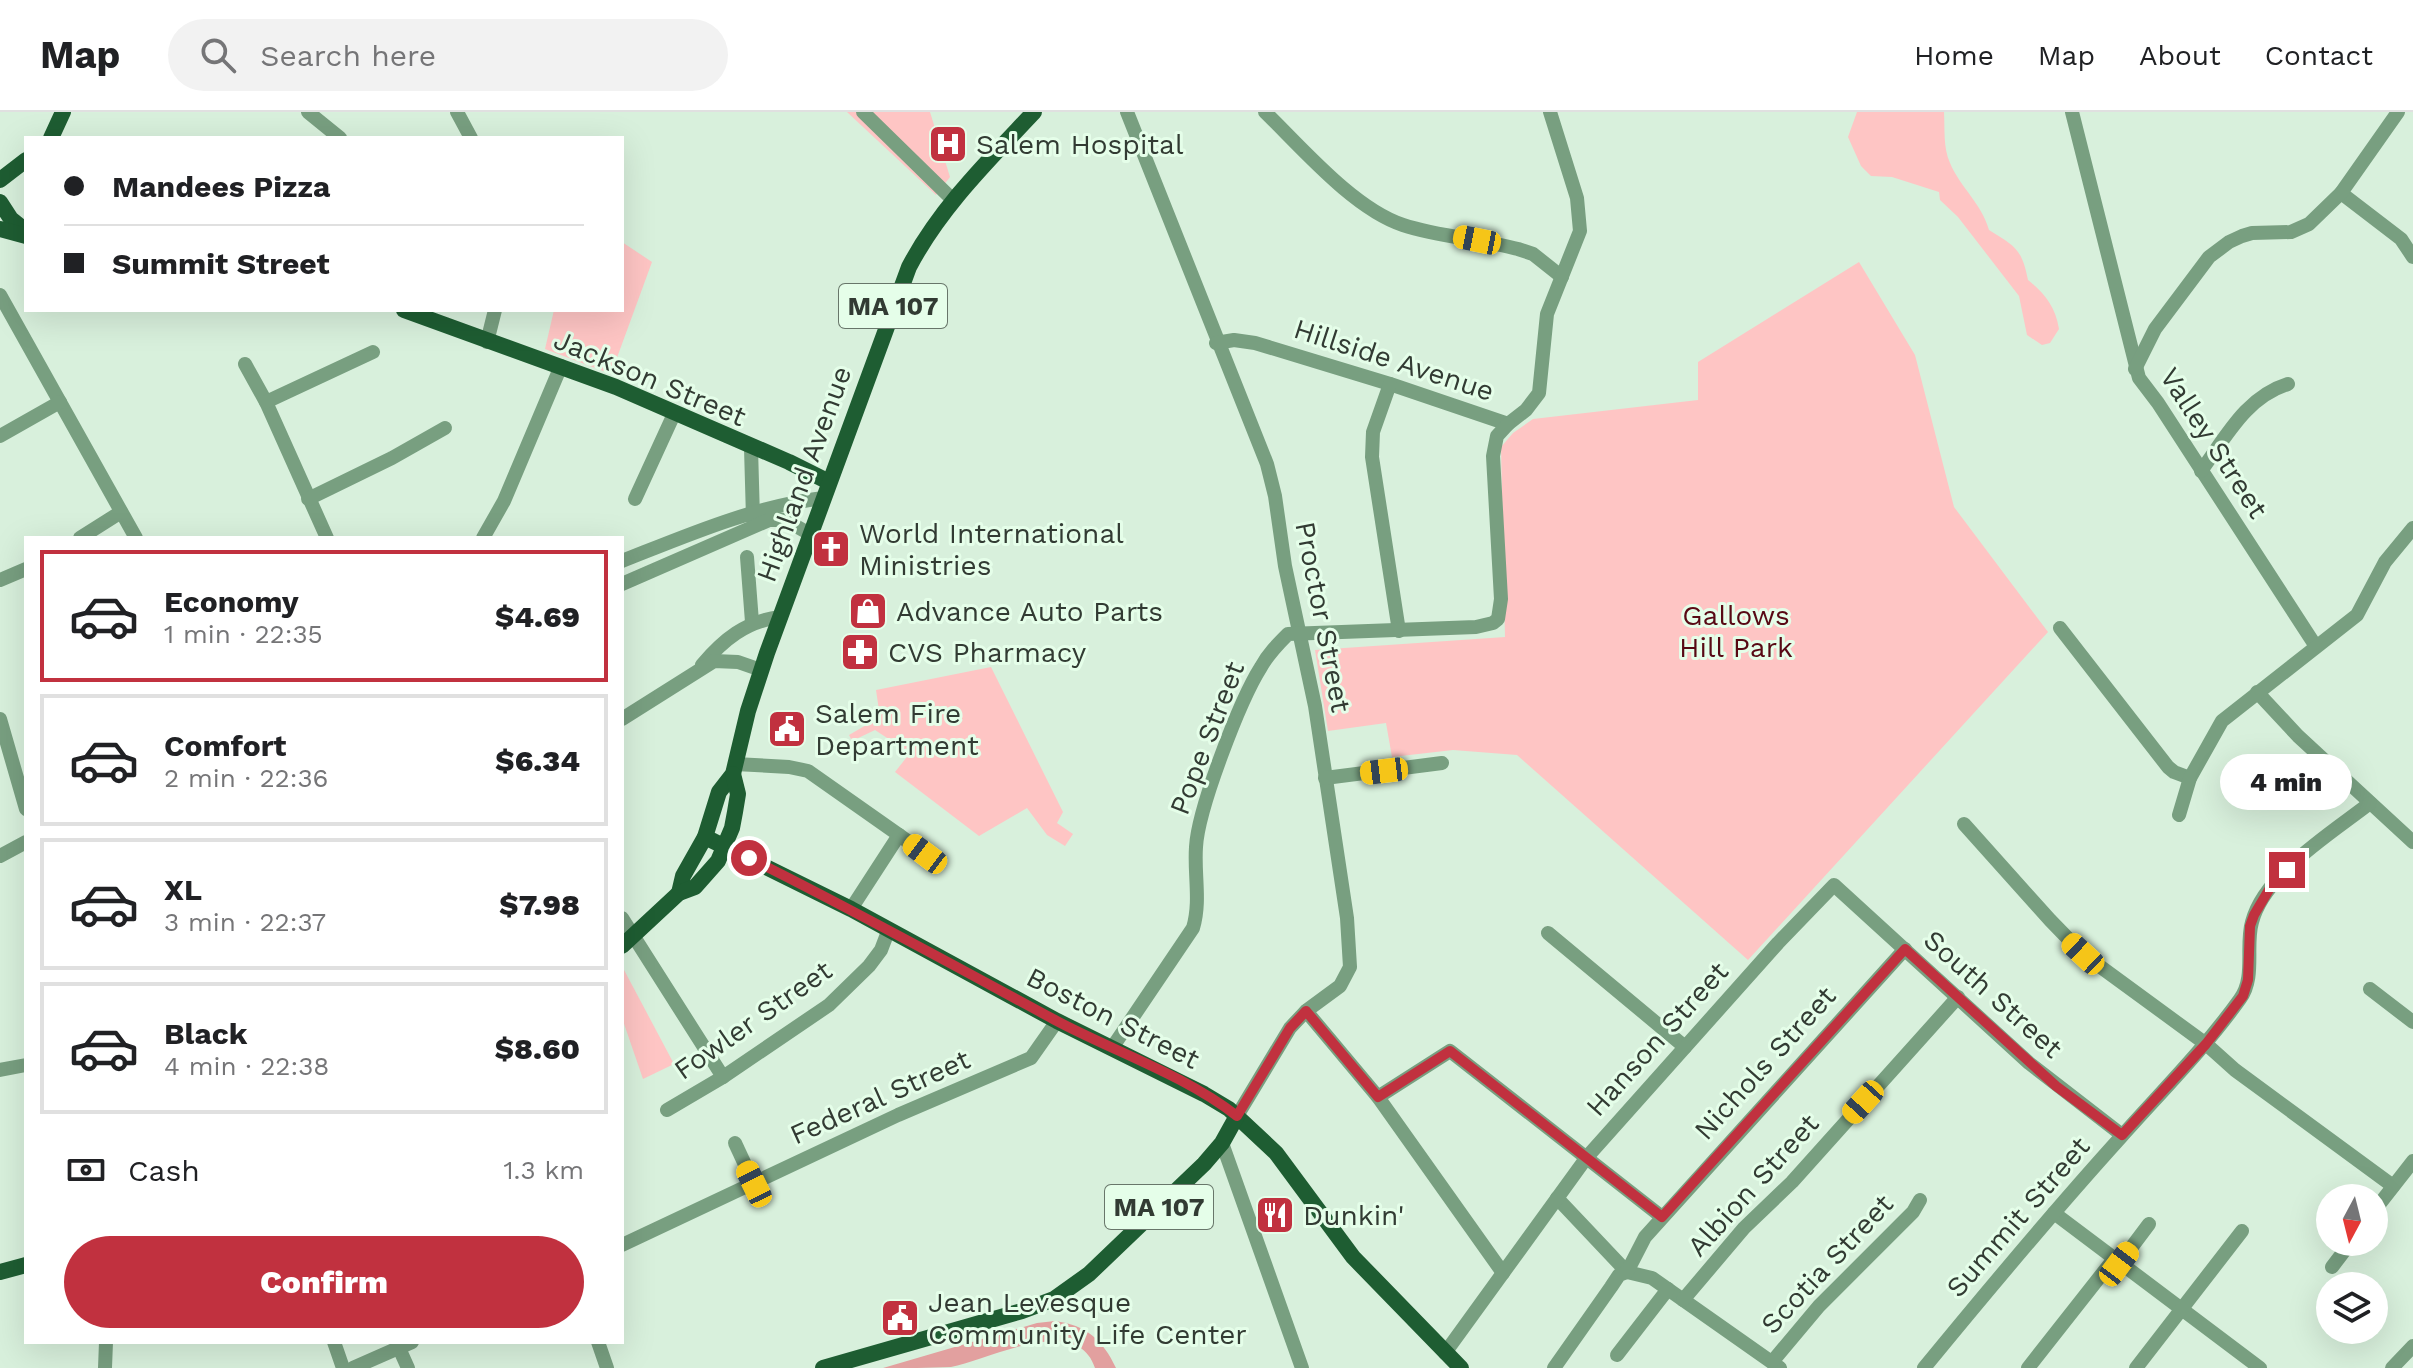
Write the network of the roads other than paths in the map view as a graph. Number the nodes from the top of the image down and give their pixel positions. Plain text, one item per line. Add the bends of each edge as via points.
1 (63, 112) edge
2 (308, 112) edge
3 (457, 112) edge
4 (863, 112) edge
5 (1034, 112) edge
6 (1127, 112) edge
7 (1265, 112) edge
8 (1550, 112) edge
9 (2072, 112) edge
10 (2393, 114) edge
11 (52, 136) edge
12 (338, 136) edge
13 (470, 136) edge
14 (24, 162) edge
15 (0, 180) edge
16 (2341, 193) junction
17 (953, 200) junction
18 (0, 202) edge
19 (1, 230) edge
20 (24, 232) edge
21 (24, 234) edge
22 (2413, 257) edge
23 (1562, 277) junction
24 (0, 295) edge
25 (409, 312) edge
26 (494, 312) edge
27 (487, 342) junction
28 (1216, 343) junction
29 (373, 352) dead end
30 (245, 364) dead end
31 (561, 366) junction
32 (2135, 369) junction
33 (1390, 384) junction
34 (2288, 384) dead end
35 (60, 402) junction
36 (266, 402) junction
37 (674, 414) junction
38 (1508, 424) junction
39 (445, 428) dead end
40 (0, 436) edge
41 (751, 448) junction
42 (2201, 471) junction
43 (826, 490) junction
44 (308, 499) junction
45 (635, 499) dead end
46 (121, 512) junction
47 (753, 519) junction
48 (2413, 528) edge
49 (810, 534) junction
50 (83, 536) edge
51 (135, 536) edge
52 (326, 536) edge
53 (484, 536) edge
54 (747, 557) dead end
55 (624, 560) edge
56 (24, 570) edge
57 (0, 580) edge
58 (624, 583) edge
59 (780, 617) junction
60 (752, 622) junction
61 (2060, 628) dead end
62 (1399, 631) junction
63 (1299, 633) junction
64 (2315, 645) junction
65 (761, 670) junction
66 (696, 671) junction
67 (2257, 692) junction
68 (624, 718) edge
69 (0, 719) edge
70 (1442, 763) dead end
71 (734, 769) junction
72 (1325, 778) junction
73 (2190, 778) junction
74 (24, 802) edge
75 (2370, 803) junction
76 (2179, 815) dead end
77 (1964, 824) dead end
78 (899, 835) junction
79 (705, 837) junction
80 (2413, 842) edge
81 (24, 843) edge
82 (726, 846) junction
83 (925, 854) dead end
84 (0, 856) edge
85 (1834, 885) joint
86 (679, 893) junction
87 (851, 909) junction
88 (889, 929) junction
89 (1548, 933) dead end
90 (628, 941) edge
91 (1905, 949) junction
92 (2370, 989) dead end
93 (1958, 997) junction
94 (1306, 1011) junction
95 (1057, 1021) junction
96 (2413, 1022) edge
97 (2206, 1044) junction
98 (1685, 1047) junction
99 (1112, 1048) junction
100 (24, 1065) edge
101 (0, 1070) edge
102 (723, 1077) junction
103 (1378, 1097) junction
104 (667, 1110) dead end
105 (1237, 1116) junction
106 (2122, 1135) junction
107 (735, 1143) dead end
108 (1222, 1143) junction
109 (1587, 1157) junction
110 (2413, 1161) edge
111 (754, 1184) junction
112 (2393, 1186) junction
113 (2388, 1193) edge
114 (1557, 1198) junction
115 (1920, 1200) dead end
116 (2054, 1213) junction
117 (1662, 1217) junction
118 (2149, 1224) dead end
119 (2242, 1231) dead end
120 (624, 1244) edge
121 (2340, 1256) edge
122 (2116, 1262) junction
123 (24, 1266) edge
124 (2332, 1267) dead end
125 (0, 1272) edge
126 (1627, 1272) junction
127 (1503, 1273) junction
128 (1668, 1289) junction
129 (1683, 1300) junction
130 (2184, 1309) junction
131 (106, 1344) edge
132 (335, 1344) edge
133 (599, 1344) edge
134 (405, 1345) edge
135 (2413, 1346) edge
136 (1445, 1353) junction
137 (1617, 1355) dead end
138 (1776, 1365) edge
139 (2034, 1366) edge
140 (2260, 1367) edge
141 (2393, 1367) edge
142 (105, 1368) edge
143 (343, 1368) edge
144 (353, 1368) edge
145 (408, 1368) edge
146 (607, 1368) edge
147 (823, 1368) edge
148 (1302, 1368) edge
149 (1461, 1368) edge
150 (1554, 1368) edge
151 (1924, 1368) edge
152 (2136, 1368) edge

1 - 11 main road
2 - 12 street
3 - 13 street
4 - 17 street
5 - 17 main road, Highland Avenue / MA 107
6 - 28 street, Proctor Street
7 - 23 street via 1375,213 1418,229 1533,254
8 - 23 street, Hillside Avenue via 1581,217 1578,242
9 - 32 street, Valley Street
10 - 16 street
14 - 15 main road
16 - 22 street via 2401,239
16 - 32 street via 2300,230 2252,233 2217,250 2155,329
17 - 43 main road, Highland Avenue / MA 107 via 909,267
18 - 20 main road
19 - 21 main road
23 - 38 street, Hillside Avenue via 1545,324 1539,393
24 - 35 street
25 - 27 main road, Jackson Street
26 - 27 street
27 - 31 main road, Jackson Street
28 - 33 street, Hillside Avenue via 1255,343
28 - 63 street, Proctor Street via 1267,464
29 - 36 street
30 - 36 street
31 - 37 main road, Jackson Street
31 - 53 street
32 - 42 street, Valley Street
33 - 38 street, Hillside Avenue
33 - 62 street via 1373,432 1372,457
34 - 42 street via 2252,403
35 - 40 street
35 - 46 street
36 - 44 street
37 - 41 main road, Jackson Street
37 - 45 street
38 - 62 street via 1497,436 1493,456 1501,599 1497,620 1476,627
39 - 44 street
41 - 43 main road, Jackson Street via 789,462
41 - 47 street
42 - 64 street, Valley Street
43 - 47 street
43 - 49 main road, Highland Avenue / MA 107
44 - 52 street
46 - 50 street
46 - 51 street
47 - 49 street via 779,518
47 - 55 street
47 - 58 street
48 - 64 street via 2385,562 2363,608
49 - 59 main road, Highland Avenue / MA 107
54 - 60 street
56 - 57 street
59 - 60 street
59 - 65 main road, MA 107
60 - 66 street via 721,643
61 - 73 street via 2168,767
62 - 63 street
63 - 72 street, Proctor Street
63 - 99 street, Pope Street via 1288,634 1262,664 1225,750 1197,838 1193,928
64 - 67 street
65 - 66 street via 729,660
65 - 71 main road, MA 107
66 - 68 street
67 - 73 street via 2222,721
67 - 75 street
69 - 74 street
70 - 72 street
71 - 78 street via 808,771
71 - 79 main road, MA 107 via 719,792
71 - 82 main road, MA 107 via 738,794
72 - 94 street, Proctor Street via 1350,967 1340,986
73 - 76 street
75 - 80 street
75 - 97 street, Summit Street via 2270,888 2250,926 2246,988
77 - 97 street via 2083,954
78 - 83 street
78 - 87 street
79 - 82 main road, Boston Street
79 - 86 main road
81 - 84 street
82 - 86 main road via 695,887
82 - 87 main road, Boston Street
85 - 91 street, South Street
85 - 98 street, Hanson Street
86 - 90 main road
87 - 88 main road, Boston Street
88 - 95 main road, Boston Street
88 - 102 street, Fowler Street via 869,966 829,1005
89 - 98 street
90 - 102 street
91 - 93 street, South Street
91 - 117 street, Nichols Street
92 - 96 street
93 - 106 street, South Street via 2056,1086
93 - 129 street, Albion Street
94 - 103 street
94 - 105 street, Proctor Street via 1290,1028
95 - 99 main road, Boston Street
95 - 111 street, Federal Street via 1031,1058
97 - 106 street, Summit Street
97 - 112 street
98 - 109 street, Hanson Street
99 - 105 main road, Boston Street
100 - 101 street
102 - 104 street, Fowler Street
103 - 109 street via 1450,1051
103 - 127 street
105 - 108 main road, MA 107
105 - 136 main road, Boston Street via 1276,1153 1353,1257
106 - 116 street, Summit Street
107 - 111 street
108 - 147 main road, MA 107 via 1089,1274 1054,1299
108 - 148 street
109 - 114 street, Hanson Street
109 - 117 street
110 - 112 street
111 - 120 street, Federal Street
112 - 113 street
114 - 126 street
114 - 127 street, Hanson Street
115 - 138 street, Scotia Street via 1819,1306
116 - 122 street
116 - 151 street, Summit Street
117 - 126 street, Nichols Street via 1637,1248
118 - 122 street
119 - 130 street
121 - 124 street
122 - 130 street
122 - 139 street
123 - 125 main road
126 - 128 street via 1652,1278
126 - 150 street, Nichols Street via 1619,1275
127 - 136 street, Hanson Street
128 - 129 street
128 - 137 street
129 - 138 street
130 - 140 street
130 - 152 street
131 - 142 street
132 - 143 street
133 - 146 street
134 - 144 street
134 - 145 street
135 - 141 street
136 - 149 main road, Boston Street

